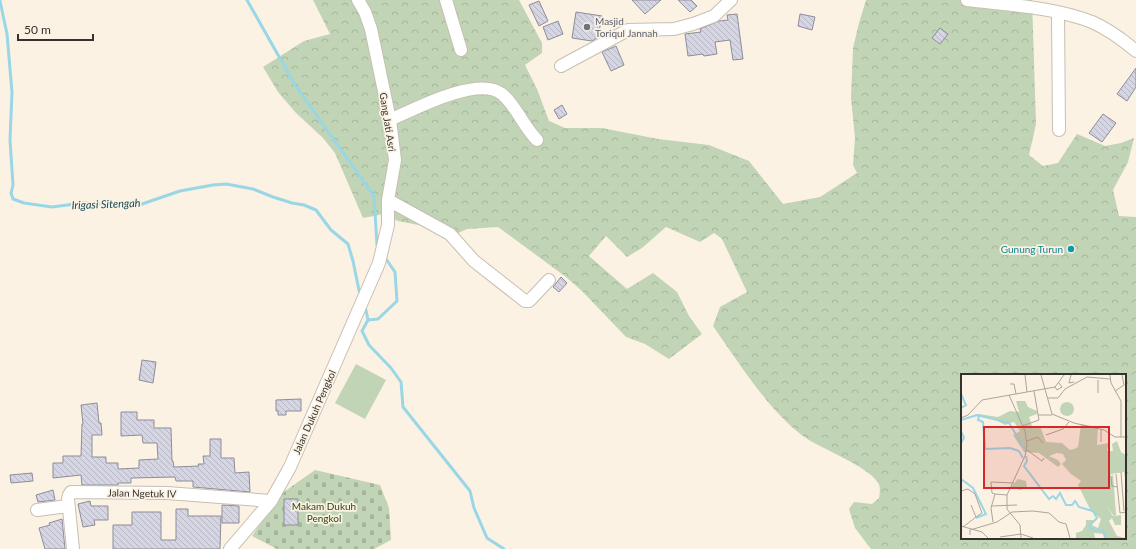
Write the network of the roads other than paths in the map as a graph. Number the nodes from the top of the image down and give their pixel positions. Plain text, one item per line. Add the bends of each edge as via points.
1 (358, 0) edge
2 (446, 0) edge
3 (731, 0) edge
4 (967, 0) edge
5 (1058, 13) junction
6 (461, 50) dead end
7 (1136, 51) edge
8 (561, 66) dead end
9 (390, 120) junction
10 (1059, 130) dead end
11 (537, 140) dead end
12 (388, 200) junction
13 (383, 247) joint
14 (549, 280) dead end
15 (271, 501) junction
16 (68, 506) junction
17 (37, 510) dead end
18 (73, 549) edge
19 (230, 549) edge

1 - 9 street, Gang Jati Asri via 372,29
2 - 6 street
3 - 8 street via 714,16 693,24 674,29 628,30
4 - 5 street
5 - 7 street via 1093,23
5 - 10 street
9 - 11 street via 453,93 488,88 503,95
9 - 12 street, Gang Jati Asri via 394,160
12 - 13 street, Gang Jati Asri via 388,226
12 - 14 street via 450,234 474,261 521,299 529,301
13 - 15 street, Jalan Dukuh Pengkol via 379,263 290,467
15 - 16 street, Jalan Ngetuk IV via 167,493 72,492 69,495
15 - 19 street, Jalan Dukuh Pengkol
16 - 17 street
16 - 18 street

